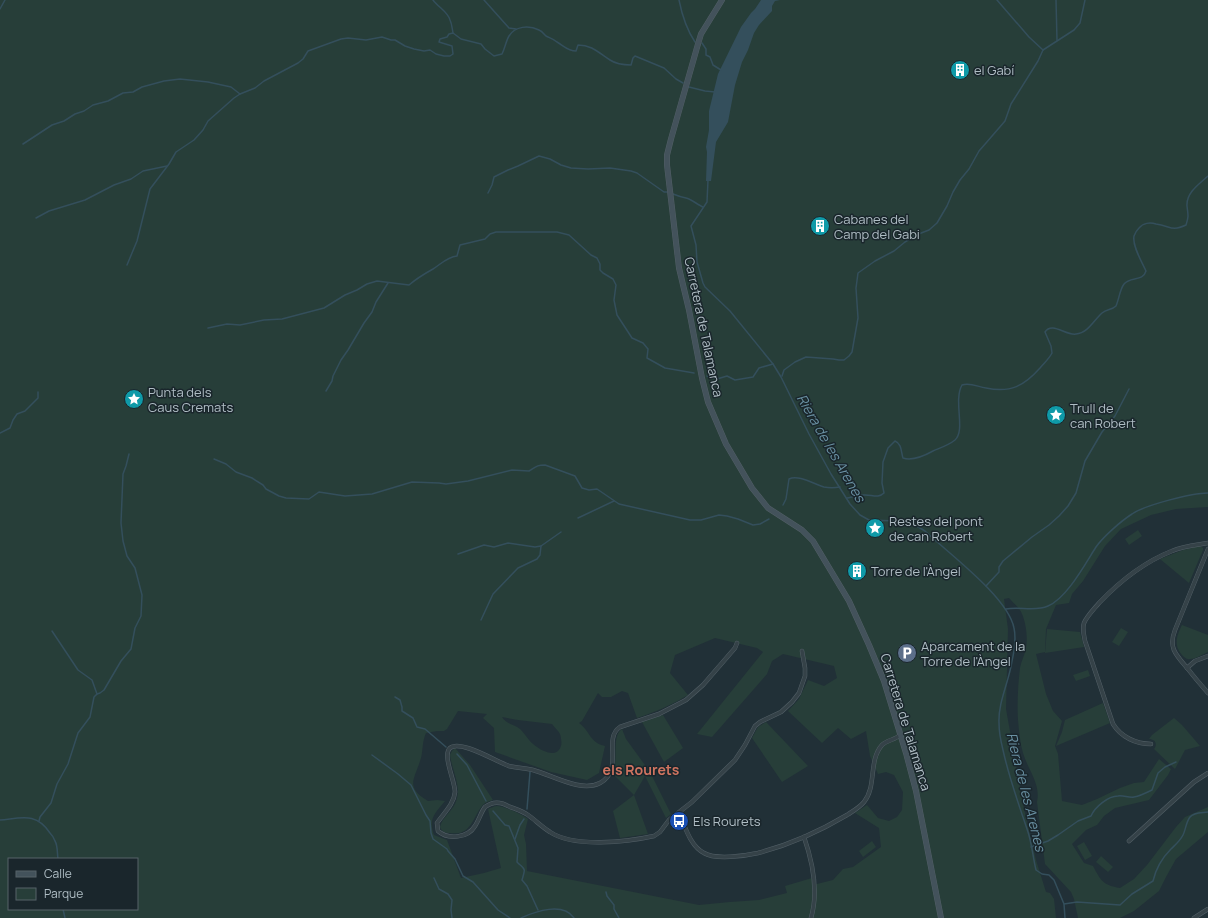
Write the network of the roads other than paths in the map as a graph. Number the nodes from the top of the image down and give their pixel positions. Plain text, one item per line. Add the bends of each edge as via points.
1 (722, 0) edge
2 (1208, 543) edge
3 (1208, 549) edge
4 (737, 643) dead end
5 (802, 651) dead end
6 (1208, 656) edge
7 (1187, 668) junction
8 (1208, 693) edge
9 (900, 735) junction
10 (1151, 744) dead end
11 (1208, 773) edge
12 (679, 813) junction
13 (804, 837) junction
14 (1129, 841) dead end
15 (1208, 909) edge
16 (811, 918) edge
17 (941, 918) edge
18 (1194, 918) edge

1 - 9 street, Carretera de Talamanca via 701,34 667,155 679,268 706,394 726,444 754,492 770,509 808,535 834,574 877,663
2 - 10 street via 1179,548 1148,563 1120,582 1084,623 1085,641 1113,724 1118,732 1129,739
3 - 7 street via 1173,638 1176,655
4 - 12 street via 703,685 686,700 659,714 617,729 613,738 611,771 606,779 598,784 582,785 568,782 509,765 466,747 450,747 447,760 454,785 454,799 437,823 437,827 441,834 447,836 465,834 474,828 485,807 499,803 526,814 557,836 606,843 654,836
5 - 12 street via 805,676 799,694 781,712 755,726 735,760
6 - 7 street via 1195,661
7 - 8 street
9 - 13 street via 883,744 877,752 871,786 865,801 839,820
9 - 17 street, Carretera de Talamanca via 916,791
11 - 14 street via 1194,782
12 - 13 street via 697,848 712,856 749,855
13 - 16 street via 814,883
15 - 18 street

